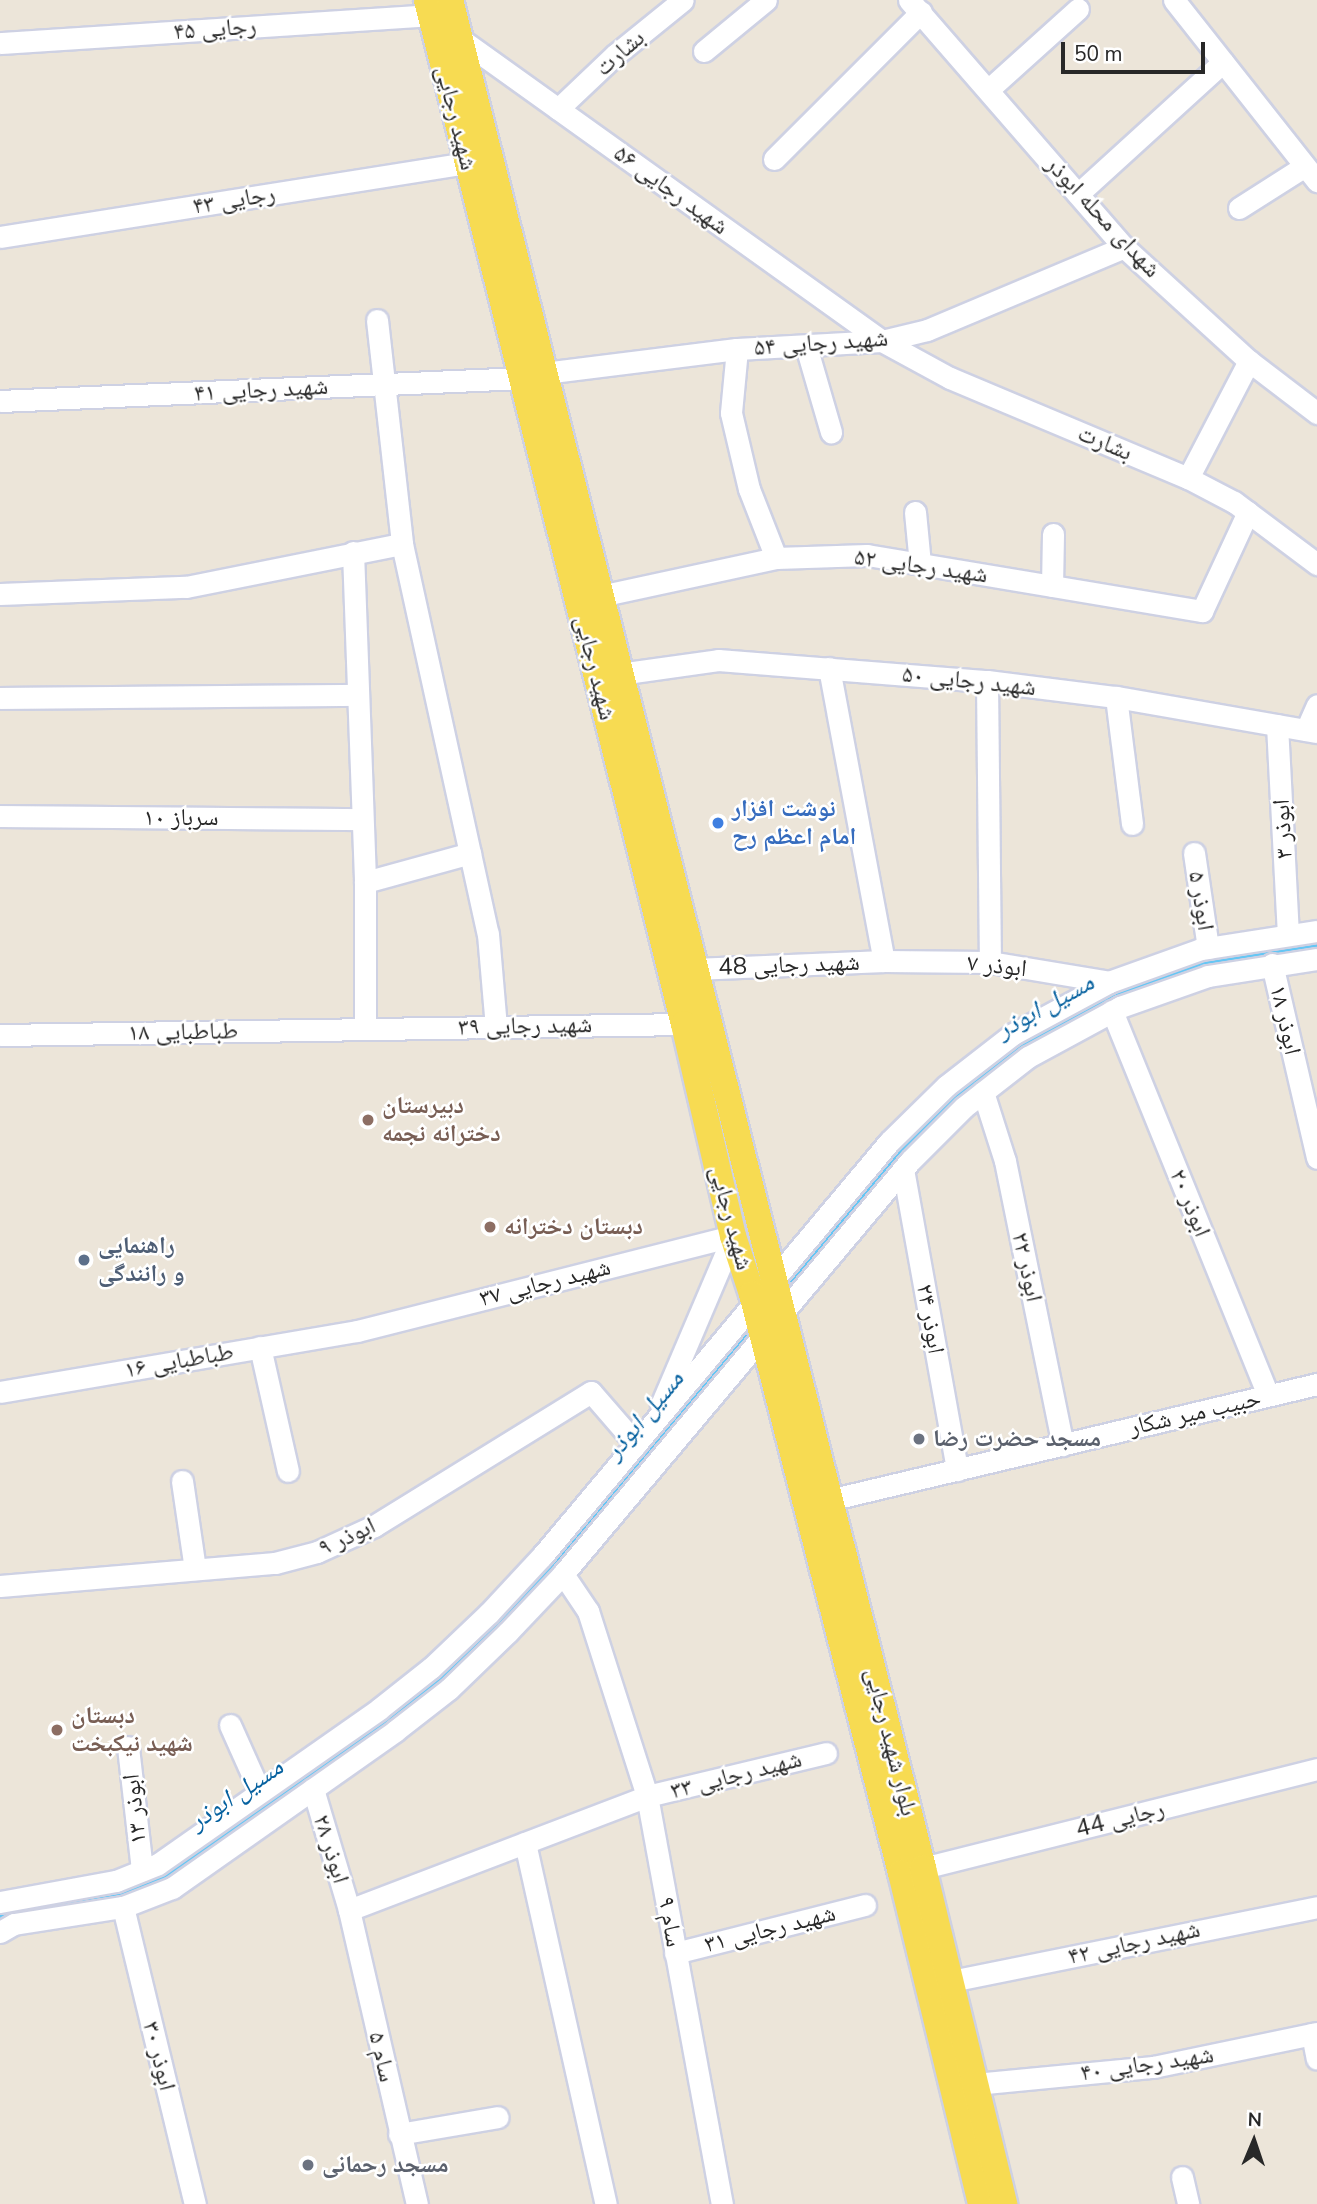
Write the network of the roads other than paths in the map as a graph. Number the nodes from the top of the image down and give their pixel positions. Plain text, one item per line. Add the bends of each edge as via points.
1 (683, 0) edge
2 (766, 0) edge
3 (1174, 0) edge
4 (444, 5) edge
5 (915, 6) edge
6 (1077, 9) dead end
7 (459, 38) junction
8 (0, 43) edge
9 (704, 51) dead end
10 (1223, 62) junction
11 (988, 90) junction
12 (558, 109) junction
13 (774, 159) dead end
14 (468, 163) junction
15 (1311, 173) edge
16 (1078, 194) junction
17 (1239, 208) dead end
18 (0, 237) edge
19 (1124, 247) junction
20 (377, 320) dead end
21 (882, 341) junction
22 (806, 346) junction
23 (737, 349) junction
24 (1250, 360) junction
25 (533, 376) junction
26 (384, 384) junction
27 (0, 401) edge
28 (1317, 413) edge
29 (831, 432) dead end
30 (1188, 478) junction
31 (915, 512) dead end
32 (1248, 512) junction
33 (1053, 534) dead end
34 (402, 544) junction
35 (353, 552) junction
36 (776, 558) junction
37 (920, 564) junction
38 (1317, 564) edge
39 (1052, 586) junction
40 (0, 594) edge
41 (600, 596) junction
42 (829, 668) junction
43 (619, 674) junction
44 (987, 681) junction
45 (358, 695) junction
46 (1116, 697) junction
47 (0, 698) edge
48 (1317, 705) edge
49 (1277, 725) junction
50 (1312, 731) edge
51 (0, 816) edge
52 (362, 819) junction
53 (1132, 824) dead end
54 (470, 853) junction
55 (1194, 853) dead end
56 (365, 881) junction
57 (1317, 931) edge
58 (1288, 933) junction
59 (1208, 948) junction
60 (1317, 959) edge
61 (884, 961) junction
62 (990, 962) junction
63 (1272, 964) junction
64 (694, 969) junction
65 (1109, 982) junction
66 (1112, 1012) junction
67 (684, 1024) junction
68 (496, 1027) junction
69 (365, 1029) junction
70 (0, 1035) edge
71 (983, 1092) junction
72 (1317, 1158) edge
73 (903, 1169) junction
74 (733, 1236) junction
75 (772, 1282) junction
76 (755, 1303) junction
77 (781, 1314) junction
78 (357, 1331) joint
79 (763, 1335) junction
80 (260, 1347) junction
81 (1317, 1384) edge
82 (0, 1392) edge
83 (1268, 1395) junction
84 (652, 1425) junction
85 (636, 1444) junction
86 (1063, 1444) junction
87 (957, 1470) junction
88 (288, 1471) dead end
89 (182, 1481) dead end
90 (829, 1500) junction
91 (195, 1570) junction
92 (563, 1574) junction
93 (0, 1586) edge
94 (230, 1725) dead end
95 (128, 1747) dead end
96 (826, 1753) dead end
97 (1317, 1769) edge
98 (313, 1788) junction
99 (260, 1792) junction
100 (647, 1796) junction
101 (525, 1843) junction
102 (923, 1868) junction
103 (142, 1870) junction
104 (0, 1902) edge
105 (865, 1905) dead end
106 (123, 1907) junction
107 (1317, 1907) edge
108 (349, 1910) junction
109 (0, 1931) edge
110 (675, 1953) junction
111 (951, 1981) junction
112 (1315, 2033) edge
113 (1317, 2059) edge
114 (975, 2084) junction
115 (498, 2117) dead end
116 (399, 2134) junction
117 (1182, 2177) dead end
118 (195, 2204) edge
119 (417, 2204) edge
120 (606, 2204) edge
121 (722, 2204) edge
122 (981, 2204) edge
123 (1004, 2204) edge
124 (1188, 2204) edge

1 - 12 street, بشارت
2 - 9 street
3 - 10 street
4 - 7 main road, شهید رجایی
4 - 8 street, رجایی ۴۵
4 - 14 main road, شهید رجایی
5 - 11 street, شهدای محله ابوذر
5 - 13 street
6 - 11 street
7 - 12 street, شهید رجایی ۵۶
7 - 25 main road, شهید رجایی
10 - 15 street
10 - 16 street
11 - 16 street, شهدای محله ابوذر
12 - 21 street, شهید رجایی ۵۶
14 - 18 street, رجایی ۴۳
14 - 25 main road, شهید رجایی
15 - 17 street
16 - 19 street, شهدای محله ابوذر
19 - 21 street, شهید رجایی ۵۴ via 927,330
19 - 24 street, شهدای محله ابوذر
20 - 26 street
21 - 22 street, شهید رجایی ۵۴
21 - 30 street, بشارت via 950,378
22 - 23 street, شهید رجایی ۵۴
22 - 29 street
23 - 25 street, شهید رجایی ۵۴
23 - 36 street via 731,413 750,488
24 - 28 street, شهدای محله ابوذر
24 - 30 street
25 - 26 street, شهید رجایی ۴۱
25 - 41 main road, شهید رجایی
25 - 67 main road, شهید رجایی
26 - 27 street, شهید رجایی ۴۱
26 - 34 street
30 - 32 street, بشارت
31 - 37 street
32 - 38 street, بشارت
32 - 39 street, شهید رجایی ۵۲ via 1202,611
33 - 39 street
34 - 35 street
34 - 54 street
35 - 40 street via 186,587
35 - 45 street
36 - 37 street, شهید رجایی ۵۲ via 867,555
36 - 41 street, شهید رجایی ۵۲
37 - 39 street, شهید رجایی ۵۲
41 - 43 main road, شهید رجایی
42 - 43 street, شهید رجایی ۵۰ via 718,660
42 - 44 street, شهید رجایی ۵۰
42 - 61 street
43 - 64 main road, شهید رجایی
44 - 46 street, شهید رجایی ۵۰
44 - 62 street
45 - 47 street
45 - 52 street
46 - 49 street, شهید رجایی ۵۰
46 - 53 street
48 - 50 street
49 - 50 street, شهید رجایی ۵۰
49 - 58 street, ابوذر ۳
51 - 52 street, سرباز ۱۰
52 - 56 street
54 - 56 street
54 - 68 street via 488,934
55 - 59 street, ابوذر ۵
56 - 69 street
57 - 58 street
58 - 59 street
59 - 65 street
60 - 63 street
61 - 62 street, ابوذر ۷
61 - 64 street, شهید رجایی 48
62 - 65 street, ابوذر ۷
63 - 66 street via 1208,976
63 - 72 street, ابوذر ۱۸
64 - 75 main road, شهید رجایی
65 - 75 street via 1013,1034 946,1086 889,1142
66 - 71 street via 1028,1057
66 - 83 street, ابوذر ۲۰
67 - 68 street, شهید رجایی ۳۹
67 - 74 main road, شهید رجایی
68 - 69 street, شهید رجایی ۳۹
69 - 70 street, طباطبایی ۱۸
71 - 73 street
71 - 86 street, ابوذر ۲۲ via 1005,1161
73 - 77 street
73 - 87 street, ابوذر ۲۴
74 - 76 main road, شهید رجایی
74 - 78 street, شهید رجایی ۳۷
74 - 84 street
75 - 76 street
75 - 77 main road, بلوار شهید رجایی
76 - 79 main road, شهید رجایی
76 - 84 street
77 - 79 street
77 - 90 main road, بلوار شهید رجایی
78 - 80 street, طباطبایی ۱۶
79 - 92 street
79 - 122 main road, بلوار شهید رجایی
80 - 82 street, طباطبایی ۱۶
80 - 88 street
81 - 83 street, حبیب میر شکار
83 - 86 street, حبیب میر شکار
84 - 85 street
85 - 91 street, ابوذر ۹ via 591,1392 374,1526 317,1552 275,1563
85 - 99 street via 542,1556 431,1668
86 - 87 street, حبیب میر شکار
87 - 90 street, حبیب میر شکار
89 - 91 street
90 - 102 main road, بلوار شهید رجایی
91 - 93 street, ابوذر ۹
92 - 98 street via 449,1689
92 - 100 street, سام ۹ via 588,1611
94 - 99 street
95 - 103 street, ابوذر ۱۳
96 - 100 street, شهید رجایی ۳۳
97 - 102 street, رجایی 44
98 - 106 street via 172,1888
98 - 108 street, ابوذر ۲۸
99 - 103 street via 159,1864
100 - 101 street, شهید رجایی ۳۳
100 - 110 street, سام ۹
101 - 108 street, شهید رجایی ۳۳
101 - 120 street
102 - 111 main road, بلوار شهید رجایی
103 - 104 street via 116,1881
105 - 110 street, شهید رجایی ۳۱
106 - 109 street via 14,1924
106 - 118 street, ابوذر ۳۰
107 - 111 street, شهید رجایی ۴۲
108 - 116 street, سام ۵
110 - 121 street, سام ۹
111 - 114 main road, بلوار شهید رجایی
112 - 113 street
112 - 114 street, شهید رجایی ۴۰ via 1153,2067
114 - 123 main road, بلوار شهید رجایی
115 - 116 street
116 - 119 street, سام ۵
117 - 124 street

